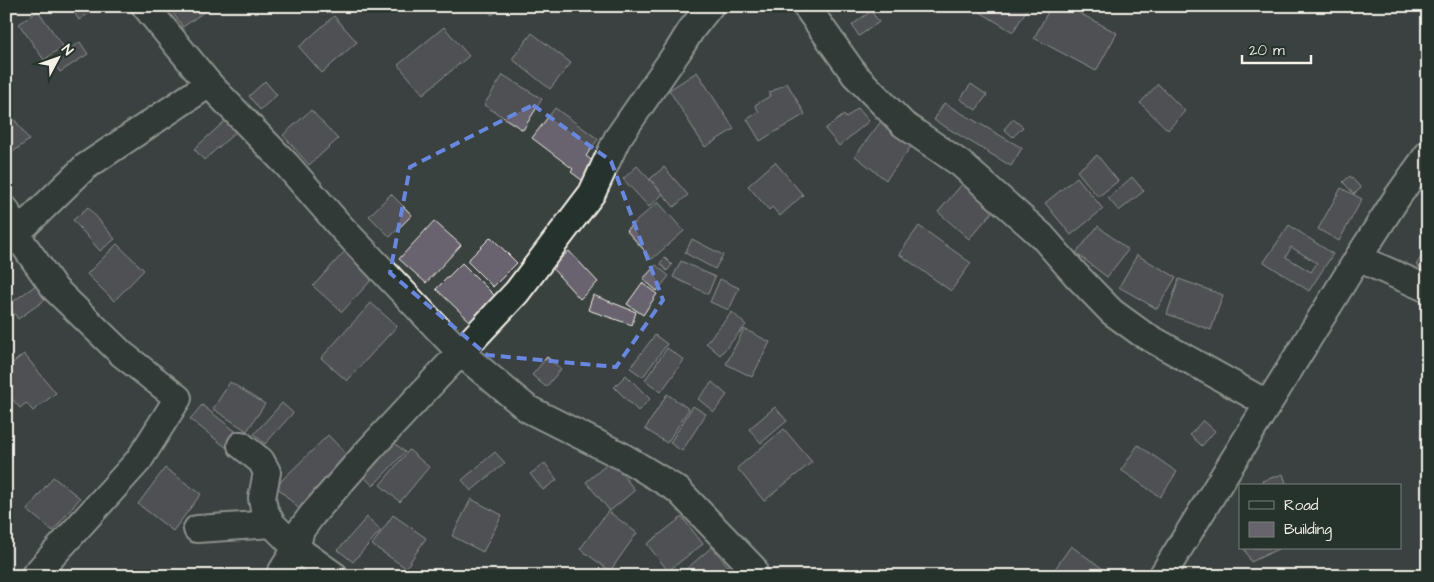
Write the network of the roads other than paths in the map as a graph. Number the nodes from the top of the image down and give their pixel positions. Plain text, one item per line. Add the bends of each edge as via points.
1 (145, 6) edge
2 (710, 6) edge
3 (806, 6) edge
4 (209, 84) junction
5 (1428, 154) edge
6 (6, 210) edge
7 (11, 239) edge
8 (1358, 258) junction
9 (1428, 289) edge
10 (461, 353) junction
11 (1268, 404) junction
12 (241, 445) dead end
13 (272, 524) junction
14 (197, 528) dead end
15 (296, 548) junction
16 (756, 573) edge
17 (34, 576) edge
18 (279, 576) edge
19 (335, 576) edge
20 (1162, 576) edge

1 - 4 street
2 - 10 street via 617,139 592,193 517,292
3 - 11 street via 856,75 902,124 961,164 1042,236 1112,312 1140,333
4 - 7 street via 85,167
4 - 10 street
5 - 8 street
6 - 7 street
7 - 17 street via 122,354 178,398 139,460
8 - 9 street
8 - 11 street
10 - 15 street via 312,515 301,530
10 - 16 street via 528,409 622,456 678,490
11 - 20 street
12 - 13 street via 261,461 266,472 262,498
13 - 14 street
13 - 15 street
15 - 18 street
15 - 19 street

